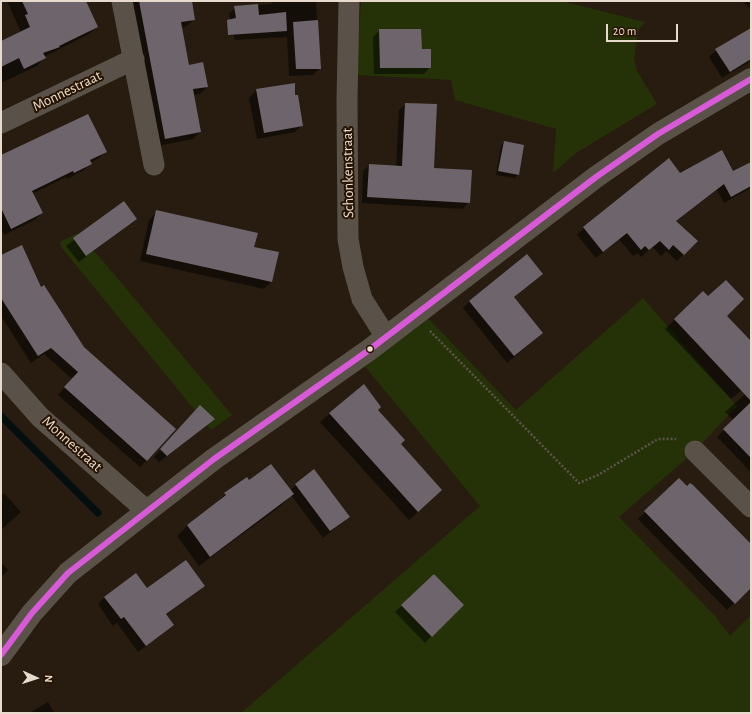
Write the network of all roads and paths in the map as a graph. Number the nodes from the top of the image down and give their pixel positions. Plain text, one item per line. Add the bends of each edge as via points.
1 (122, 1) edge
2 (349, 1) edge
3 (134, 59) junction
4 (751, 79) edge
5 (1, 123) edge
6 (154, 165) dead end
7 (414, 314) junction
8 (386, 337) junction
9 (1, 373) edge
10 (695, 451) joint
11 (751, 507) edge
12 (147, 511) junction
13 (1, 655) edge

1 - 3 street
2 - 8 street, Schonkenstraat via 348,239 362,299
3 - 5 street, Monnestraat
3 - 6 street
4 - 7 street via 658,134 596,177
7 - 8 street
7 - 10 path via 579,483 598,475 658,439 683,439
8 - 12 street via 214,459
9 - 12 street, Monnestraat via 40,417
10 - 11 street
12 - 13 street via 68,573 32,613

